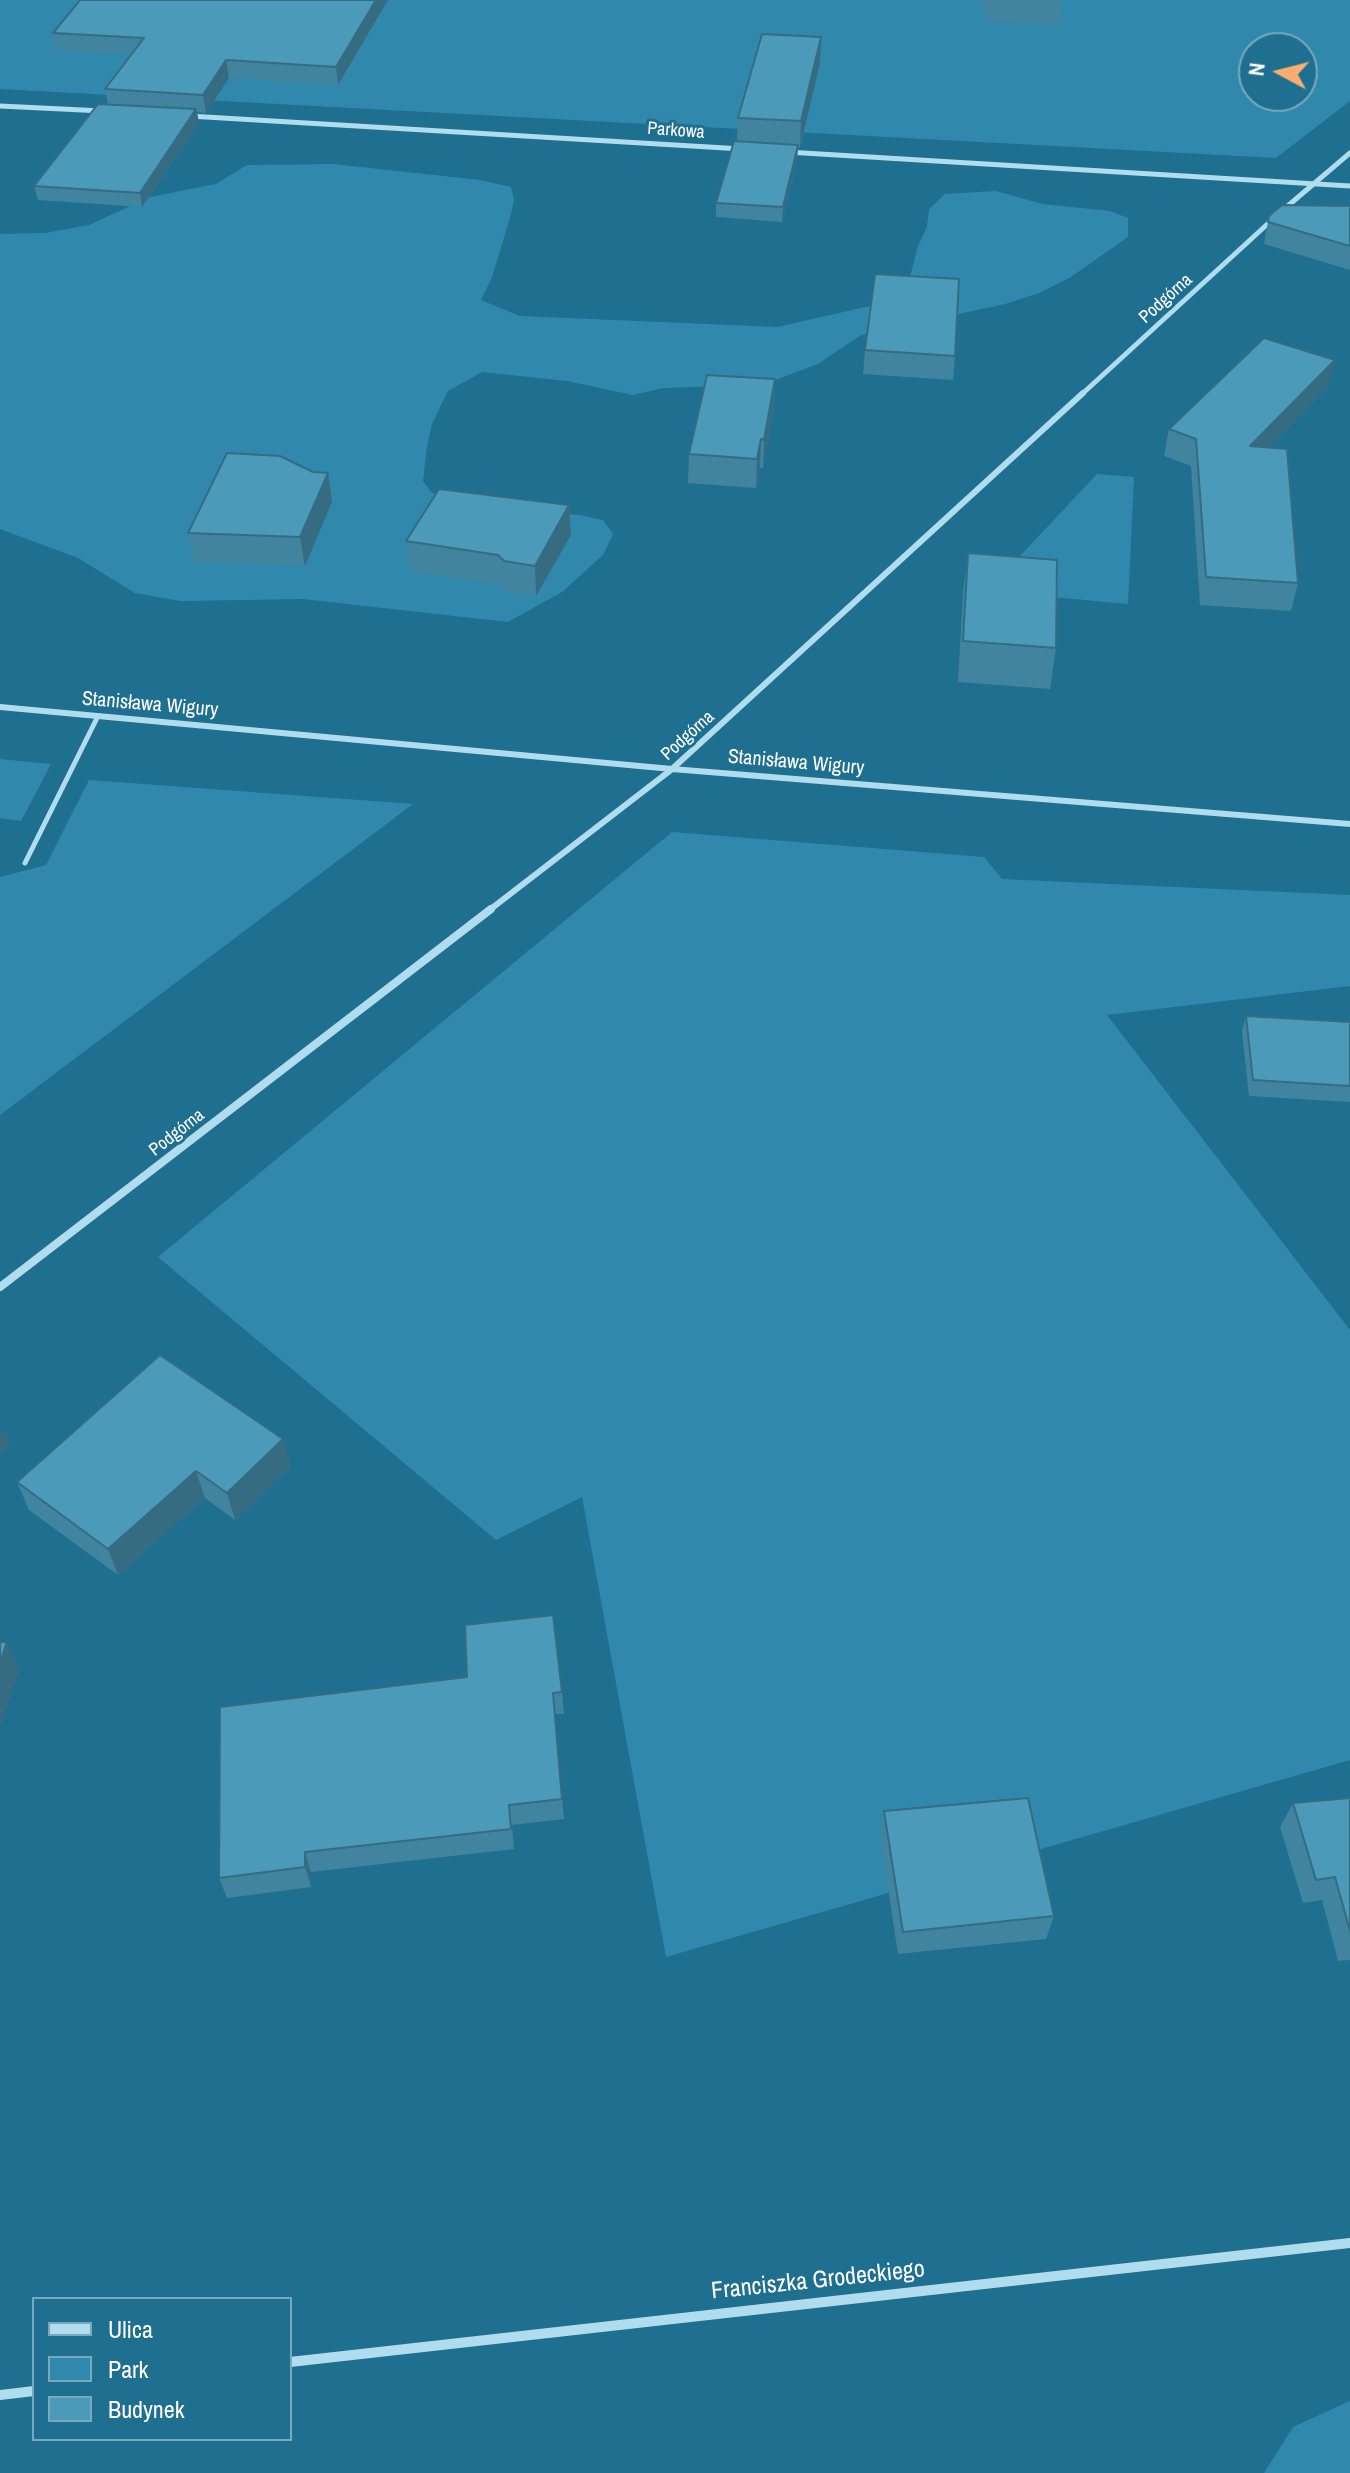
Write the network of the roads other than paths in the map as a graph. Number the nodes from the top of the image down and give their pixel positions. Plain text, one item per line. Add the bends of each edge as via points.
1 (0, 106) edge
2 (111, 111) edge
3 (174, 115) edge
4 (746, 150) edge
5 (777, 152) edge
6 (1350, 153) edge
7 (1311, 185) junction
8 (1350, 186) edge
9 (0, 707) edge
10 (98, 716) junction
11 (672, 769) junction
12 (1350, 824) edge
13 (25, 863) dead end
14 (0, 1287) edge
15 (1350, 2243) edge
16 (292, 2362) edge
17 (32, 2391) edge
18 (0, 2395) edge

1 - 2 street
3 - 4 street, Parkowa
5 - 7 street
6 - 7 street, Podgórna
7 - 8 street
7 - 11 street, Podgórna
9 - 10 street, Stanisława Wigury
10 - 11 street, Stanisława Wigury
10 - 13 lane
11 - 12 street, Stanisława Wigury
11 - 14 street, Podgórna
15 - 16 street, Franciszka Grodeckiego
17 - 18 street

